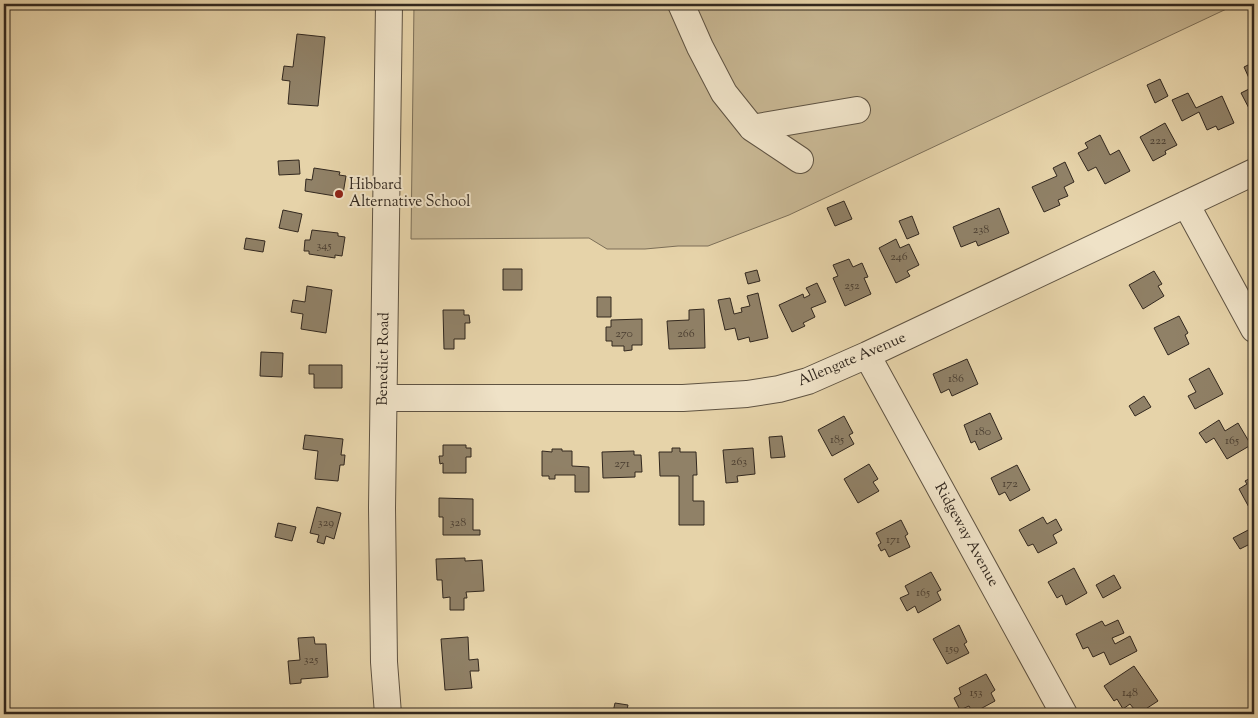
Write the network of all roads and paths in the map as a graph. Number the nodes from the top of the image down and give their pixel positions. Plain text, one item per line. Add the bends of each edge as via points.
1 (389, 4) edge
2 (681, 4) edge
3 (857, 110) dead end
4 (752, 128) junction
5 (800, 160) dead end
6 (1254, 172) edge
7 (1186, 204) junction
8 (1254, 330) edge
9 (867, 355) junction
10 (384, 398) junction
11 (388, 714) edge
12 (1064, 714) edge

1 - 10 street, Benedict Road
2 - 4 street via 724,93
3 - 4 street
4 - 5 street
6 - 7 street, Allengate Avenue
7 - 8 street
7 - 9 street, Allengate Avenue
9 - 10 street, Allengate Avenue via 808,381 747,394 682,398
9 - 12 street, Ridgeway Avenue
10 - 11 street, Benedict Road via 382,508

